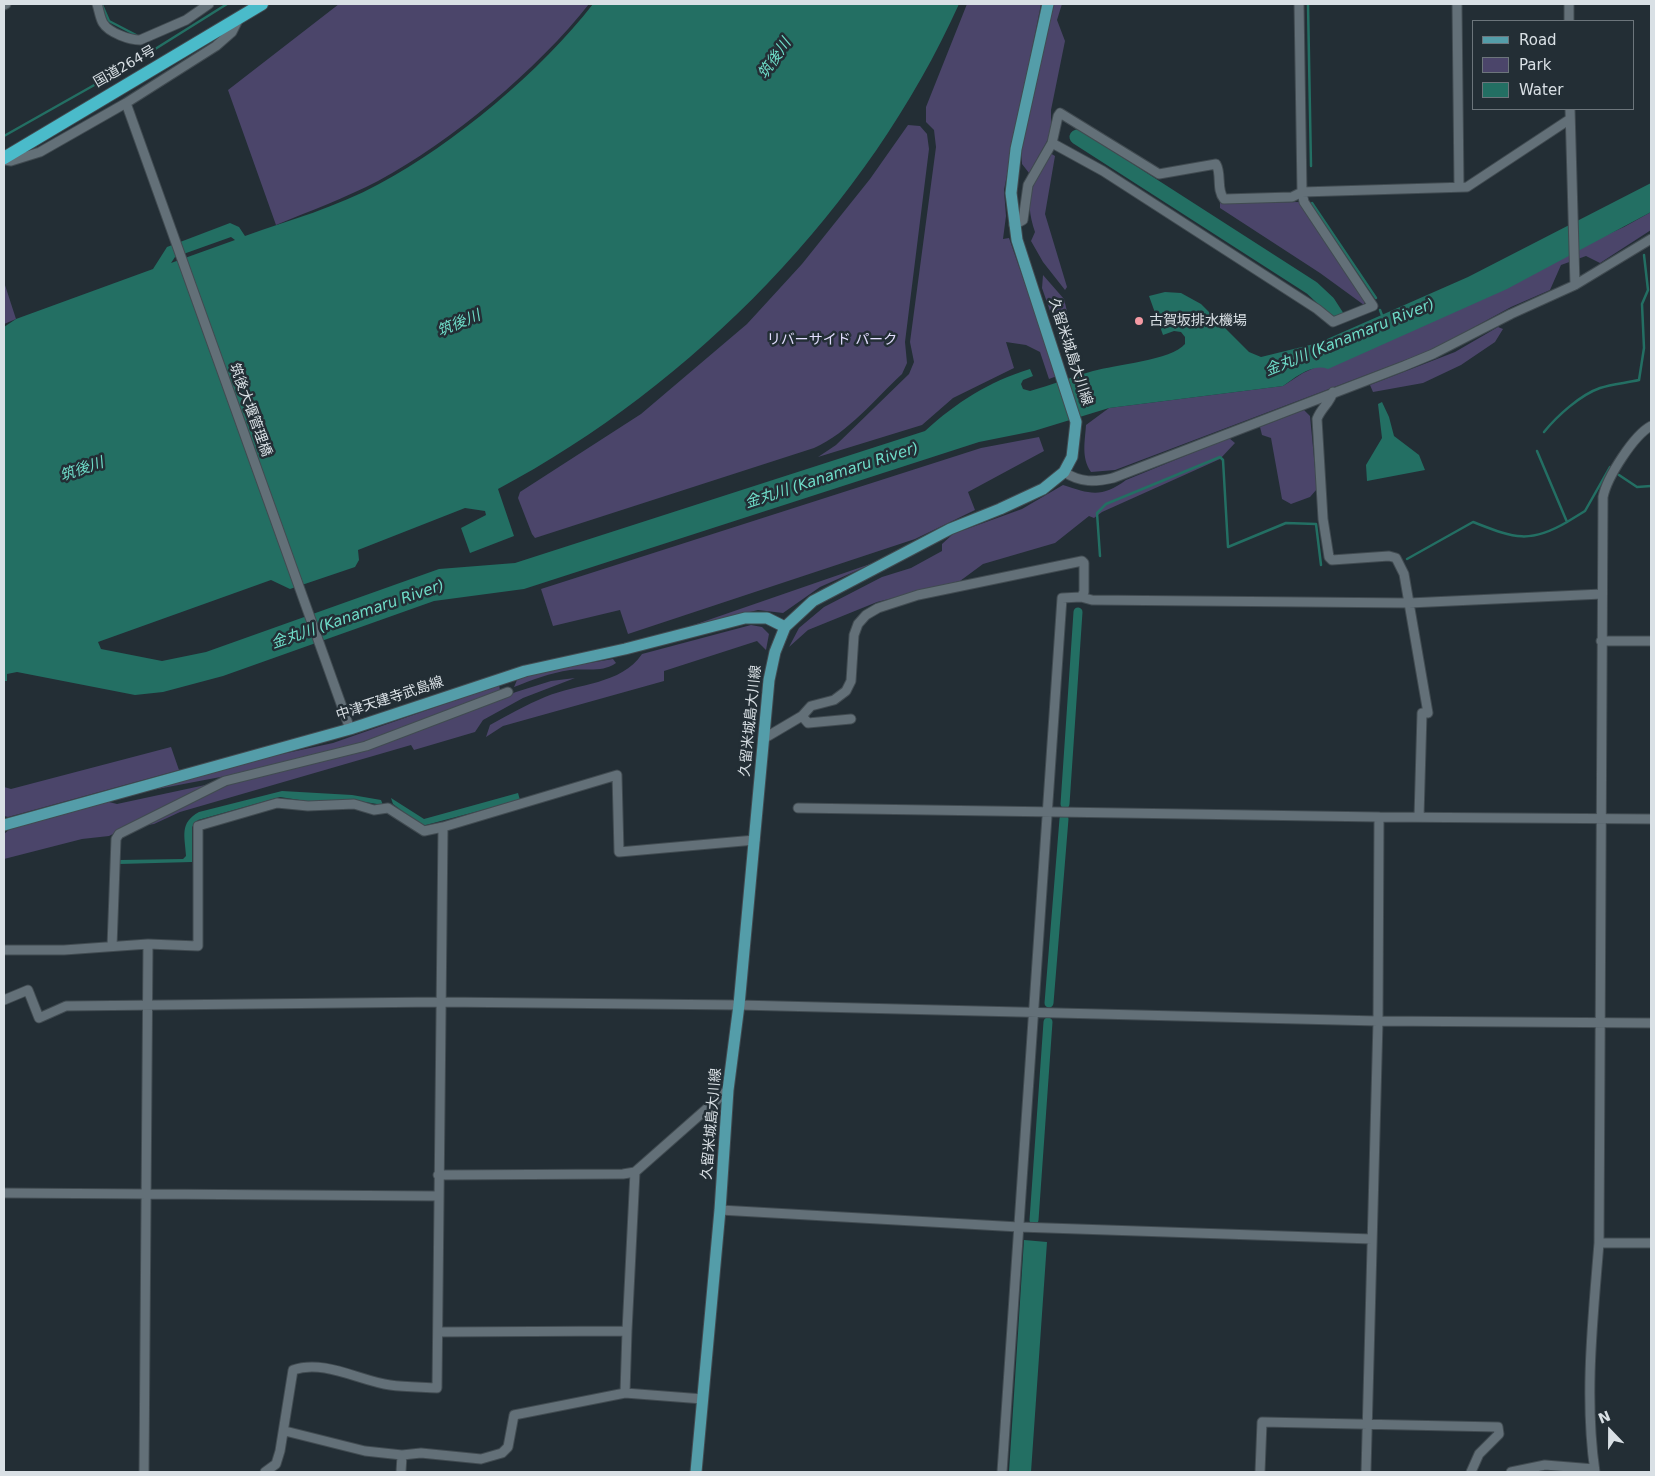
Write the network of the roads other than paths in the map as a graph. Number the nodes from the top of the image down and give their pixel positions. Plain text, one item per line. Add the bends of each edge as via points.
1 (97, 4) edge
2 (209, 4) edge
3 (262, 4) edge
4 (1048, 4) edge
5 (1298, 4) edge
6 (1457, 4) edge
7 (1569, 4) edge
8 (240, 17) junction
9 (1569, 20) edge
10 (127, 106) junction
11 (1570, 110) edge
12 (1570, 119) junction
13 (1052, 143) junction
14 (4, 159) edge
15 (1459, 187) junction
16 (1302, 192) junction
17 (1014, 225) junction
18 (1651, 239) edge
19 (1575, 285) junction
20 (1333, 392) junction
21 (1651, 426) edge
22 (1064, 472) junction
23 (1602, 594) junction
24 (1080, 597) junction
25 (1409, 603) junction
26 (785, 626) junction
27 (1601, 641) junction
28 (1651, 641) edge
29 (508, 692) dead end
30 (802, 716) junction
31 (850, 719) dead end
32 (348, 725) junction
33 (762, 739) junction
34 (798, 808) dead end
35 (1048, 810) junction
36 (1379, 817) junction
37 (1419, 817) junction
38 (1601, 818) junction
39 (1651, 819) edge
40 (4, 825) edge
41 (443, 827) junction
42 (755, 840) junction
43 (148, 944) junction
44 (112, 946) junction
45 (4, 950) edge
46 (4, 1000) edge
47 (440, 1002) junction
48 (148, 1004) junction
49 (739, 1005) junction
50 (1034, 1013) junction
51 (1378, 1021) junction
52 (1599, 1023) junction
53 (1651, 1023) edge
54 (728, 1090) junction
55 (635, 1172) junction
56 (438, 1175) junction
57 (4, 1193) edge
58 (146, 1193) junction
59 (439, 1196) junction
60 (720, 1210) junction
61 (1019, 1228) junction
62 (1372, 1239) junction
63 (1599, 1243) junction
64 (1651, 1243) edge
65 (627, 1331) junction
66 (438, 1332) junction
67 (625, 1393) junction
68 (703, 1399) junction
69 (1366, 1424) junction
70 (285, 1431) junction
71 (402, 1455) junction
72 (1594, 1471) edge
73 (144, 1472) edge
74 (265, 1472) edge
75 (401, 1472) edge
76 (696, 1472) edge
77 (1002, 1472) edge
78 (1260, 1472) edge
79 (1366, 1472) edge
80 (1471, 1472) edge
81 (1511, 1472) edge

1 - 2 street via 103,24 132,40 140,40 186,20
3 - 8 highway, 国道264号
4 - 17 main road, 久留米城島大川線 via 1016,149 1011,193
5 - 16 street
6 - 15 street
7 - 9 street
8 - 10 street via 232,32 216,46
8 - 14 highway, 国道264号
10 - 14 street via 40,152 11,161
10 - 32 street, 筑後大堰管理橋
11 - 12 street
12 - 15 street via 1467,187
12 - 19 street
13 - 16 street via 1060,113 1159,174 1216,164 1220,195 1224,199 1292,197
13 - 16 street via 1103,172 1333,322 1373,306 1304,202
13 - 17 street via 1028,185 1024,220
15 - 16 street
17 - 22 main road, 久留米城島大川線 via 1076,422 1072,456
18 - 19 street
19 - 20 street via 1433,354
20 - 22 street via 1113,478 1086,481
20 - 25 street via 1317,419 1323,519 1329,557 1332,560 1396,558 1404,574
21 - 23 street via 1641,433 1620,461 1605,489
22 - 26 main road, 久留米城島大川線 via 1043,489 950,529 813,601
23 - 25 street
23 - 27 street
24 - 25 street via 1092,600
24 - 30 street via 1084,592 1082,561 918,595 878,608 858,624 854,635 851,681 846,691 834,700 811,706
24 - 35 street via 1062,598
25 - 37 street via 1428,713 1422,713
26 - 32 main road, 中津天建寺武島線 via 767,618 744,618 625,649 525,670
26 - 33 main road, 久留米城島大川線 via 769,680
27 - 28 street
27 - 38 street
29 - 44 street via 366,746 225,780 118,834
30 - 31 street via 808,723
30 - 33 street
32 - 40 main road, 中津天建寺武島線
33 - 42 main road, 久留米城島大川線
34 - 35 street
35 - 36 street
35 - 50 street
36 - 37 street
36 - 51 street
37 - 38 street
38 - 39 street
38 - 52 street
41 - 42 street via 617,775 619,852
41 - 43 street via 424,831 388,808 374,810 354,804 308,806 278,803 198,826 198,946
41 - 47 street
42 - 49 main road, 久留米城島大川線
43 - 44 street
43 - 48 street
44 - 45 street
46 - 48 street via 28,990 39,1018 66,1006
47 - 48 street
47 - 49 street
47 - 56 street
48 - 58 street
49 - 50 street
49 - 54 main road, 久留米城島大川線
50 - 51 street
50 - 61 street
51 - 52 street
51 - 62 street
52 - 53 street
52 - 63 street
54 - 55 street
54 - 60 main road, 久留米城島大川線
55 - 56 street
55 - 65 street
56 - 59 street
57 - 58 street
58 - 59 street
58 - 73 street
59 - 66 street
60 - 61 street
60 - 68 main road, 久留米城島大川線
61 - 62 street
61 - 77 street
62 - 69 street
63 - 64 street
63 - 72 street via 1591,1348 1590,1428
65 - 66 street
65 - 67 street
66 - 70 street via 436,1388 392,1386 304,1366 293,1370
67 - 68 street
67 - 71 street via 514,1415 508,1447 502,1453 481,1459 421,1453
68 - 76 main road, 久留米城島大川線
69 - 78 street via 1262,1422
69 - 79 street
69 - 80 street via 1498,1427 1499,1434 1479,1454
70 - 71 street via 365,1451
70 - 74 street via 276,1464
71 - 75 street
72 - 81 street via 1545,1465

